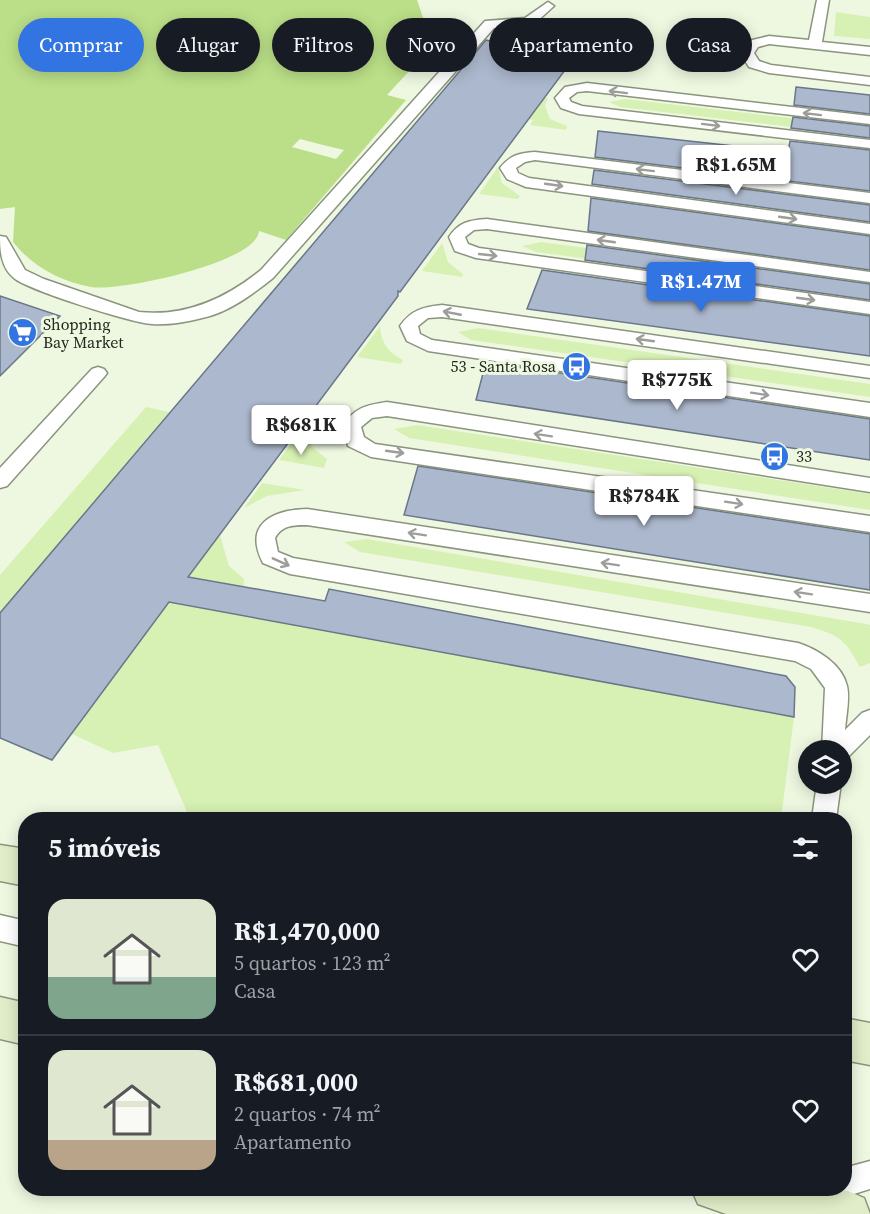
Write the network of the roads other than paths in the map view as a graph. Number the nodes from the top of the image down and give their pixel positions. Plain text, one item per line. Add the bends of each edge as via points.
1 (823, 0) edge
2 (548, 6) dead end
3 (815, 45) junction
4 (870, 51) edge
5 (870, 81) edge
6 (870, 120) edge
7 (870, 144) edge
8 (870, 198) edge
9 (870, 229) edge
10 (0, 241) edge
11 (870, 277) edge
12 (870, 308) edge
13 (870, 372) edge
14 (98, 373) dead end
15 (870, 410) edge
16 (0, 481) edge
17 (870, 485) edge
18 (870, 524) edge
19 (870, 603) edge
20 (870, 720) edge
21 (833, 740) edge
22 (850, 740) edge
23 (827, 794) edge
24 (825, 812) edge
25 (0, 862) edge
26 (18, 866) edge
27 (0, 928) edge
28 (18, 932) edge
29 (0, 1018) edge
30 (18, 1022) edge
31 (852, 1041) edge
32 (870, 1044) edge
33 (870, 1174) edge
34 (852, 1180) edge
35 (744, 1196) edge
36 (786, 1196) edge
37 (763, 1201) edge
38 (848, 1214) edge

1 - 3 lane
2 - 10 lane via 528,22 490,24 267,274 245,292 201,313 155,320 136,317 38,283 19,274
3 - 4 lane
3 - 5 lane via 764,41 750,46 747,56 754,64 769,69
6 -> 7 lane via 587,87 572,88 562,98 566,105 579,110
8 -> 9 lane via 536,156 519,157 508,168 513,176 526,182
11 -> 12 lane via 487,224 469,225 457,237 461,247 476,253
13 -> 15 lane via 442,311 423,312 409,326 413,337 428,345
14 - 16 lane
17 -> 18 lane via 387,409 367,411 357,417 352,427 355,441 371,450
19 -> 21 lane via 307,517 284,518 266,535 264,544 270,556 290,566 798,652 819,662 836,686
20 - 22 lane
23 - 24 lane
25 - 26 main road
27 - 28 lane
29 - 30 main road
31 - 32 main road
33 - 34 lane
35 - 37 main road
36 - 37 lane
37 - 38 main road

